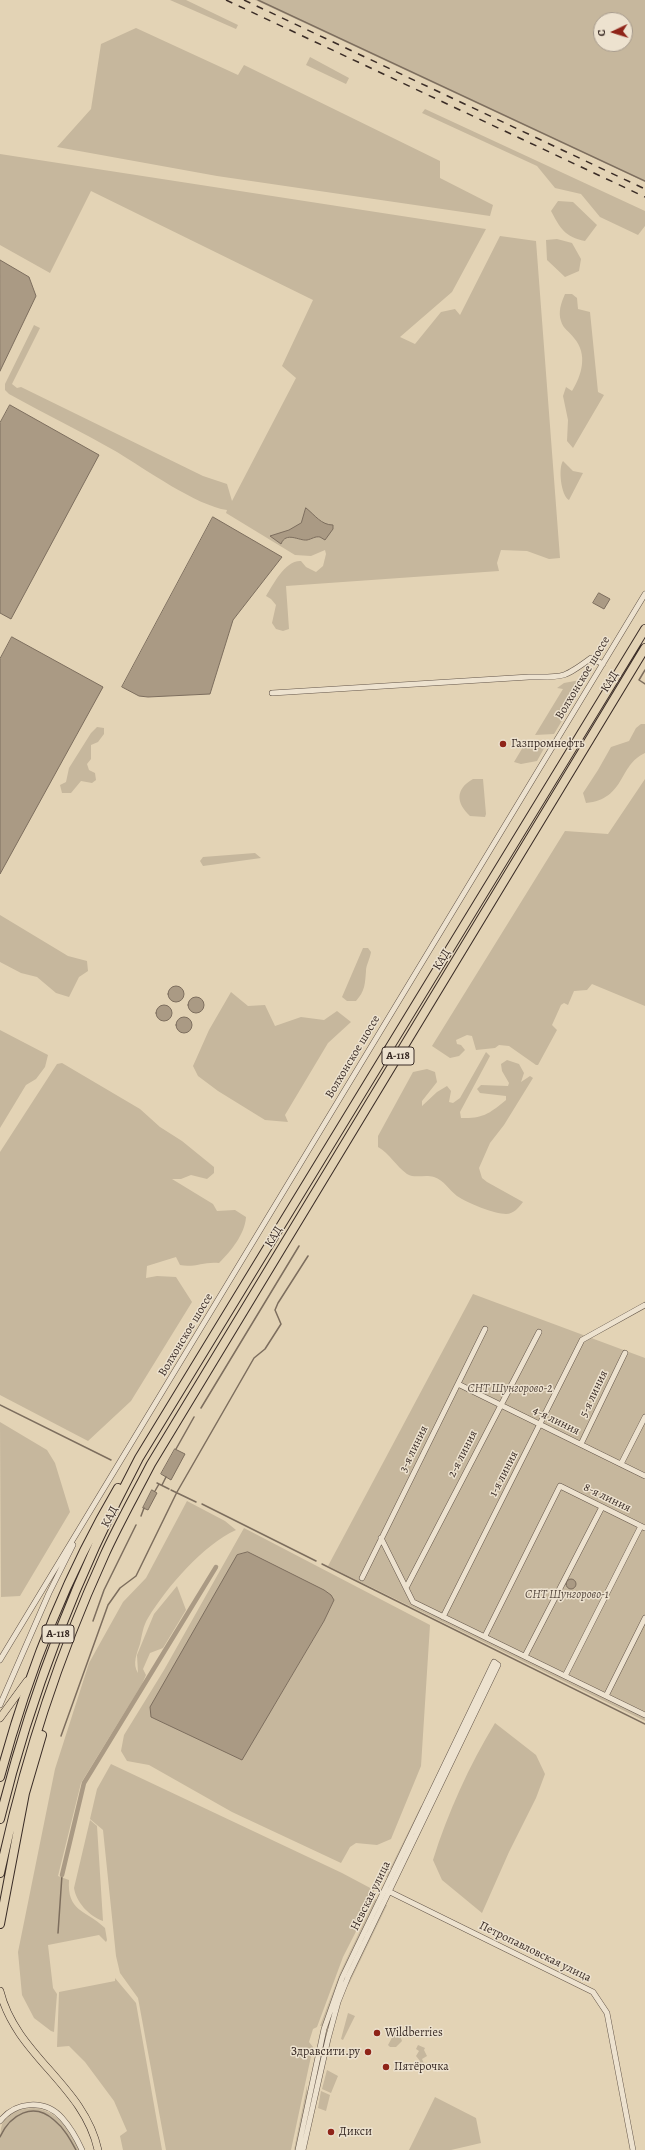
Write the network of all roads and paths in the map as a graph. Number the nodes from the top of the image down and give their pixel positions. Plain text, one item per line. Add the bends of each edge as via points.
1 (645, 594) edge
2 (645, 628) edge
3 (645, 648) edge
4 (603, 664) junction
5 (272, 693) dead end
6 (645, 1305) edge
7 (485, 1329) dead end
8 (538, 1332) dead end
9 (625, 1353) dead end
10 (458, 1384) junction
11 (500, 1405) junction
12 (645, 1417) edge
13 (540, 1424) junction
14 (581, 1444) junction
15 (139, 1458) junction
16 (621, 1464) junction
17 (645, 1476) edge
18 (602, 1506) junction
19 (643, 1527) edge
20 (79, 1531) junction
21 (381, 1538) junction
22 (362, 1578) dead end
23 (407, 1586) junction
24 (444, 1617) junction
25 (645, 1618) edge
26 (485, 1636) junction
27 (525, 1656) junction
28 (0, 1660) edge
29 (496, 1663) dead end
30 (32, 1672) junction
31 (57, 1676) junction
32 (566, 1676) junction
33 (606, 1696) junction
34 (0, 1704) edge
35 (645, 1715) edge
36 (0, 1718) edge
37 (0, 1777) edge
38 (0, 1819) edge
39 (0, 1873) edge
40 (387, 1890) junction
41 (0, 1924) edge
42 (0, 1991) edge
43 (0, 2121) edge
44 (82, 2150) edge
45 (98, 2150) edge
46 (298, 2150) edge
47 (303, 2150) edge
48 (633, 2150) edge

1 - 4 street, Волхонское шоссе
2 - 15 highway, КАД / А-118
3 - 31 highway, КАД / А-118 via 154,1459 104,1556
4 - 5 street via 591,658 560,677
4 - 20 street, Волхонское шоссе
6 - 13 street, 1-я линия via 582,1340
7 - 10 street, 3-я линия
8 - 11 street, 2-я линия
9 - 14 street, 5-я линия
10 - 11 street, 4-я линия
10 - 21 street, 3-я линия
11 - 13 street, 4-я линия
11 - 23 street, 2-я линия
12 - 16 street
13 - 14 street, 4-я линия
13 - 24 street, 1-я линия
14 - 16 street, 4-я линия
15 - 30 highway via 118,1487 87,1544
15 - 38 highway, КАД / А-118 via 87,1562 68,1609 21,1740
16 - 17 street, 4-я линия
18 - 19 street, 8-я линия
18 - 26 street, 8-я линия via 560,1486
18 - 27 street
19 - 32 street
20 - 28 street, Волхонское шоссе via 60,1558
20 - 34 street, Волхонское шоссе
21 - 22 street, 3-я линия
21 - 23 street
23 - 24 street via 413,1602
24 - 26 street
25 - 33 street
26 - 27 street
27 - 32 street
29 - 40 street, Невская улица
30 - 36 main road
30 - 37 highway
31 - 39 highway, КАД / А-118 via 24,1773
31 - 41 highway via 25,1793
32 - 33 street
33 - 35 street
40 - 46 street, Невская улица via 342,1978 330,2012
40 - 47 street, Невская улица via 338,2002
40 - 48 street, Петропавловская улица via 594,1992 607,2012
42 - 45 main road via 4,2008 21,2037 85,2116
43 - 44 street via 19,2106 27,2104 46,2107 62,2118

